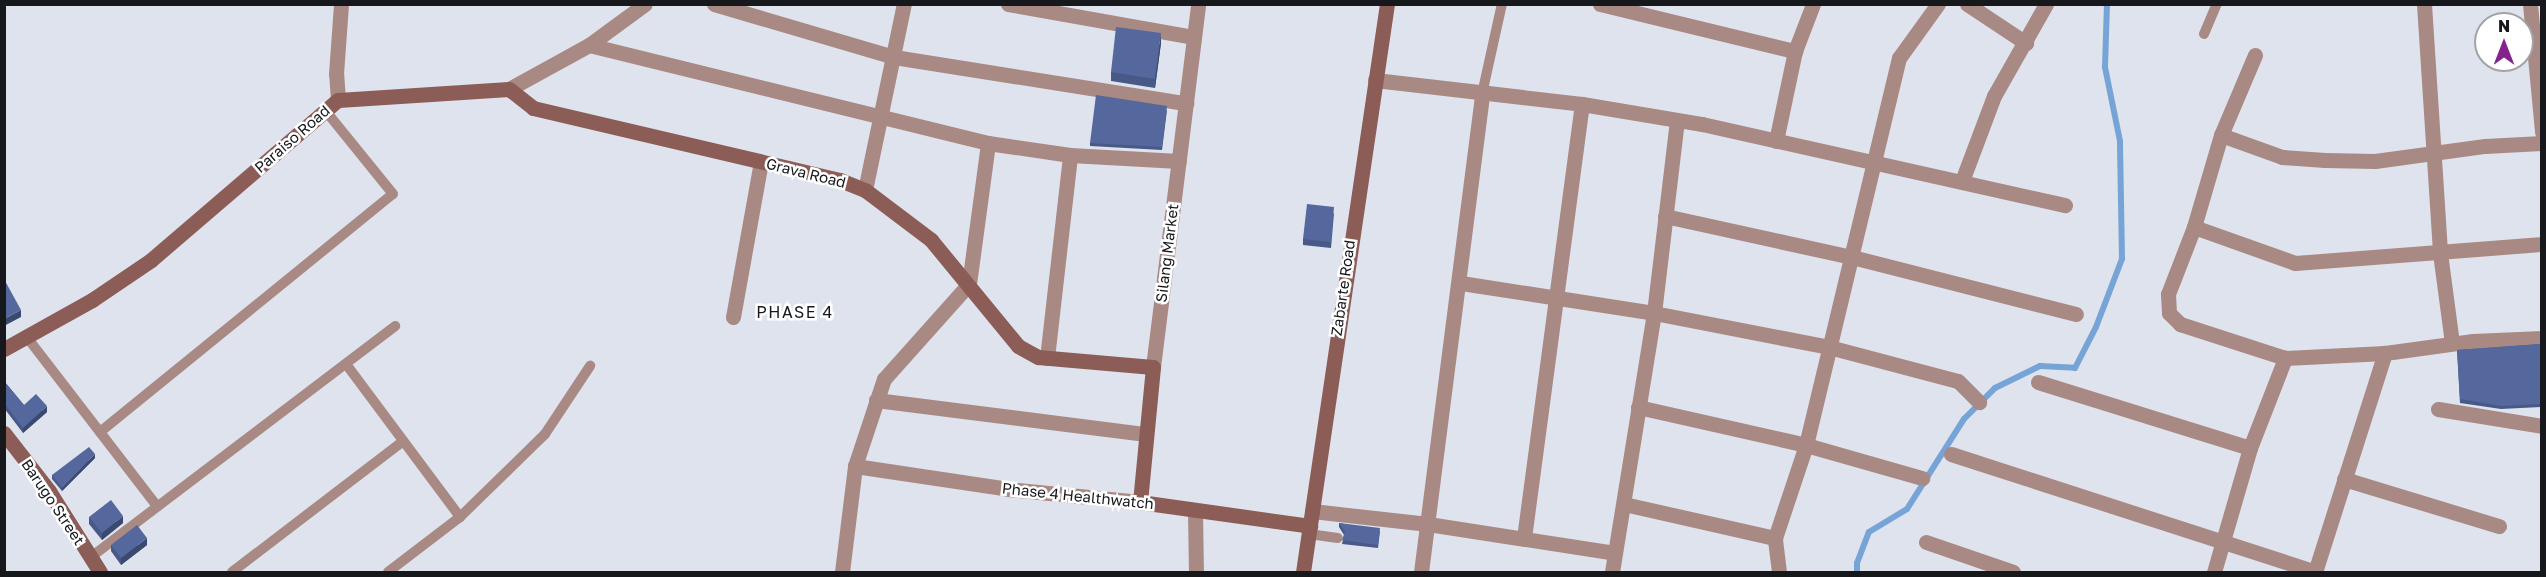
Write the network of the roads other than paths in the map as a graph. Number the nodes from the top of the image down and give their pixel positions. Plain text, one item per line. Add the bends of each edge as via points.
1 (341, 4) edge
2 (645, 4) edge
3 (714, 4) edge
4 (904, 4) edge
5 (1008, 4) edge
6 (1198, 4) edge
7 (1387, 4) edge
8 (1502, 4) edge
9 (1600, 4) edge
10 (1938, 4) edge
11 (1967, 4) edge
12 (2046, 4) edge
13 (2217, 4) edge
14 (2424, 4) edge
15 (2530, 4) edge
16 (1807, 7) edge
17 (2204, 34) dead end
18 (1194, 37) junction
19 (2026, 43) junction
20 (589, 45) junction
21 (1795, 51) junction
22 (2255, 55) dead end
23 (894, 57) junction
24 (1375, 80) junction
25 (509, 89) junction
26 (1482, 94) junction
27 (338, 100) junction
28 (1186, 103) junction
29 (1582, 104) junction
30 (325, 110) junction
31 (881, 116) junction
32 (1677, 120) junction
33 (2541, 132) edge
34 (2221, 135) junction
35 (1776, 141) junction
36 (988, 143) junction
37 (2541, 143) edge
38 (1070, 155) junction
39 (2434, 155) junction
40 (761, 161) junction
41 (1179, 161) junction
42 (1871, 165) junction
43 (1962, 181) junction
44 (865, 190) junction
45 (2065, 205) dead end
46 (1665, 216) junction
47 (2194, 227) junction
48 (2541, 244) edge
49 (2440, 253) junction
50 (1852, 257) junction
51 (1461, 283) junction
52 (969, 284) junction
53 (1557, 297) junction
54 (1654, 313) junction
55 (2076, 314) dead end
56 (733, 317) dead end
57 (395, 326) dead end
58 (26, 336) junction
59 (2541, 338) edge
60 (2452, 343) junction
61 (1830, 347) junction
62 (4, 349) edge
63 (2385, 353) junction
64 (1047, 358) junction
65 (2285, 358) junction
66 (345, 364) junction
67 (590, 366) dead end
68 (1153, 367) junction
69 (2038, 382) dead end
70 (876, 400) junction
71 (1979, 402) dead end
72 (1638, 406) junction
73 (2438, 409) dead end
74 (2541, 426) edge
75 (100, 432) junction
76 (4, 433) edge
77 (1146, 434) junction
78 (402, 442) junction
79 (1806, 444) junction
80 (2250, 448) junction
81 (1951, 454) dead end
82 (854, 471) junction
83 (1922, 478) dead end
84 (2344, 479) junction
85 (1140, 502) junction
86 (1624, 504) junction
87 (157, 506) junction
88 (1195, 511) junction
89 (460, 517) junction
90 (1311, 524) junction
91 (1428, 524) junction
92 (2499, 526) dead end
93 (1775, 537) junction
94 (1338, 538) dead end
95 (1524, 538) junction
96 (2224, 541) junction
97 (1926, 542) dead end
98 (1615, 553) junction
99 (91, 557) junction
100 (2315, 572) edge
101 (100, 573) edge
102 (232, 573) edge
103 (388, 573) edge
104 (842, 573) edge
105 (1196, 573) edge
106 (1303, 573) edge
107 (1421, 573) edge
108 (1612, 573) edge
109 (1779, 573) edge
110 (2013, 573) edge
111 (2214, 573) edge

1 - 27 street
2 - 20 street, Paraiso Road
3 - 23 street
4 - 23 street
5 - 18 street
6 - 18 street, Silang Market
7 - 24 street, Zabarte Road
8 - 26 lane
9 - 21 street
10 - 42 street via 1899,58
11 - 19 street
12 - 19 street
13 - 17 lane
14 - 39 street
15 - 33 street
16 - 21 street
18 - 28 street, Silang Market
19 - 43 street via 1985,115
20 - 25 street, Paraiso Road
20 - 31 street
21 - 35 street
22 - 34 street
23 - 28 street
23 - 31 street
24 - 26 street
24 - 90 street, Zabarte Road
25 - 27 street, Paraiso Road
25 - 40 street, Grava Road via 533,108
26 - 29 street
26 - 51 street
27 - 30 street, Paraiso Road
28 - 41 street, Silang Market
29 - 32 street
29 - 53 street
30 - 58 street, Paraiso Road via 151,260 92,300
30 - 75 lane via 393,194
31 - 36 street
31 - 44 street
32 - 35 street
32 - 46 street
34 - 39 street via 2282,157 2375,161
34 - 47 street
35 - 42 street
36 - 38 street
36 - 52 street
37 - 39 street via 2486,146
38 - 41 street
38 - 64 street
39 - 49 street
40 - 44 street, Grava Road
40 - 56 street
41 - 68 street, Silang Market
42 - 43 street
42 - 50 street
43 - 45 street
44 - 52 street, Grava Road via 924,234
46 - 50 street
46 - 54 street
47 - 49 street via 2295,263
47 - 65 street via 2168,294 2169,313 2180,324
48 - 49 street
49 - 60 street
50 - 55 street
50 - 61 street
51 - 53 street
51 - 91 street
52 - 64 street, Grava Road via 1018,346
52 - 70 street via 890,372
53 - 54 street
53 - 95 street
54 - 61 street
54 - 72 street
57 - 66 lane
58 - 62 street, Paraiso Road
58 - 75 lane
59 - 60 street
60 - 63 street
61 - 71 street via 1958,381
61 - 79 street
63 - 65 street
63 - 84 street
64 - 68 street, Grava Road
65 - 80 street
66 - 78 lane
66 - 87 lane
67 - 89 lane via 545,434
68 - 77 street, Silang Market
69 - 80 street
70 - 77 street
70 - 82 street
72 - 79 street
72 - 86 street
73 - 74 street
75 - 87 lane
76 - 99 street, Barugo Street via 49,490
77 - 85 street, Silang Market
78 - 89 lane
78 - 102 lane
79 - 83 street
79 - 93 street
80 - 96 street
81 - 96 street
82 - 85 street, Phase 4 Healthwatch
82 - 104 street
84 - 92 street
84 - 100 street
85 - 88 street, Phase 4 Healthwatch
86 - 93 street
86 - 98 street
87 - 99 lane
88 - 90 street, Phase 4 Healthwatch
88 - 105 street
89 - 103 lane
90 - 91 street
90 - 94 lane
90 - 106 street, Zabarte Road
91 - 95 street
91 - 107 street
93 - 109 street
95 - 98 street
96 - 100 street
96 - 111 street
97 - 110 street
98 - 108 street
99 - 101 street, Barugo Street

